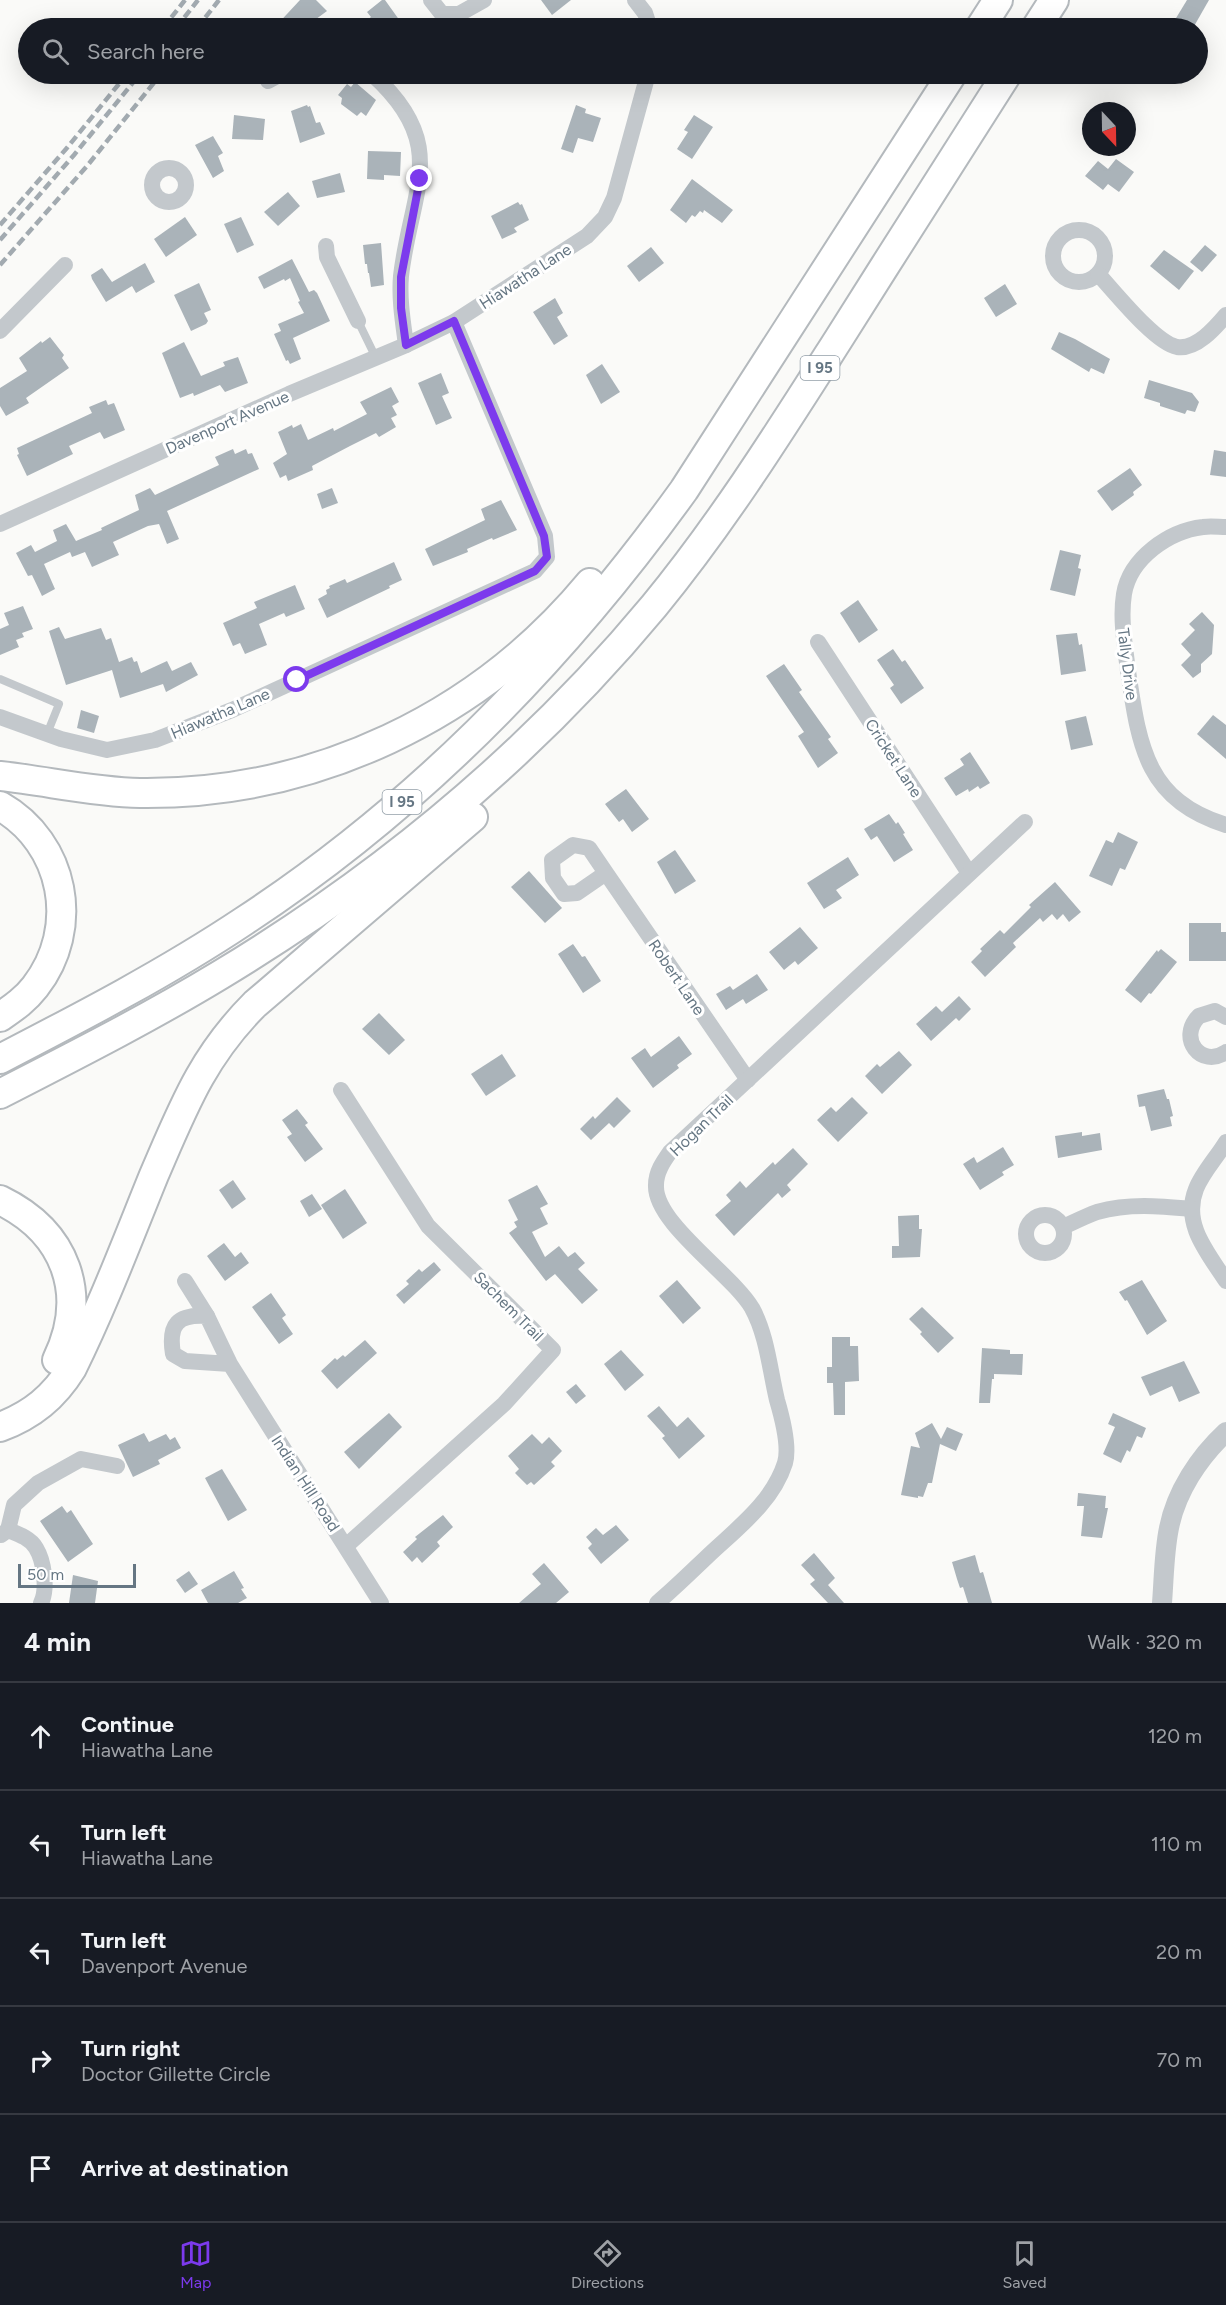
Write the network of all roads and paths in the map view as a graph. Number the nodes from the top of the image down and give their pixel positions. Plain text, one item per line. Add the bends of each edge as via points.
1 (431, 0) edge
2 (484, 0) edge
3 (635, 0) edge
4 (998, 0) edge
5 (1054, 0) edge
6 (647, 18) edge
7 (986, 18) edge
8 (1042, 18) edge
9 (381, 84) edge
10 (645, 84) edge
11 (946, 84) edge
12 (1001, 84) edge
13 (326, 246) dead end
14 (65, 265) dead end
15 (1098, 274) dead end
16 (1226, 315) edge
17 (358, 321) joint
18 (454, 321) junction
19 (0, 331) edge
20 (406, 345) junction
21 (376, 358) junction
22 (716, 443) junction
23 (0, 524) edge
24 (1226, 527) edge
25 (818, 642) dead end
26 (616, 650) junction
27 (0, 679) edge
28 (0, 717) edge
29 (47, 734) junction
30 (0, 776) edge
31 (0, 806) edge
32 (1025, 822) dead end
33 (1226, 825) edge
34 (606, 873) dead end
35 (969, 873) junction
36 (0, 1017) edge
37 (1226, 1017) edge
38 (1226, 1052) edge
39 (0, 1059) edge
40 (748, 1080) junction
41 (341, 1090) dead end
42 (0, 1094) edge
43 (1226, 1142) edge
44 (0, 1200) edge
45 (1192, 1209) junction
46 (1063, 1227) dead end
47 (185, 1281) dead end
48 (1226, 1281) edge
49 (207, 1316) junction
50 (230, 1364) junction
51 (0, 1410) edge
52 (0, 1427) edge
53 (1219, 1438) edge
54 (117, 1466) dead end
55 (4, 1533) edge
56 (346, 1546) junction
57 (41, 1603) edge
58 (381, 1603) edge
59 (657, 1603) edge
60 (1162, 1603) edge

1 - 2 street via 442,14 459,15
3 - 6 street
4 - 7 highway
5 - 8 highway
9 - 20 street via 408,114 419,139 420,179 401,277
10 - 18 street, Hiawatha Lane via 614,198 605,217 587,236
11 - 22 highway, I 95
12 - 26 highway, I 95 via 729,507
13 - 17 street via 327,256
14 - 19 street
15 - 16 street via 1148,328 1178,348 1209,334
17 - 21 lane
18 - 20 street, Davenport Avenue
18 - 29 street, Hiawatha Lane via 544,536 547,557 535,571 232,710 155,740 107,750
20 - 21 street, Davenport Avenue
21 - 23 street, Davenport Avenue
22 - 30 highway via 531,645 471,693 389,740 304,772 212,789 114,792
22 - 39 highway, I 95 via 651,536 581,623 504,707 423,784 336,856 244,921 147,981
24 - 33 street, Tally Drive via 1202,527 1155,546 1136,565 1124,592 1122,626 1137,730 1148,764 1166,789 1193,811
25 - 35 street, Cricket Lane
26 - 42 highway, I 95 via 495,772 363,879 221,975
26 - 52 highway via 555,732 503,789 255,1004 224,1037 187,1100 72,1368 49,1399 33,1412
27 - 29 lane via 59,704
28 - 29 street, Hiawatha Lane
31 - 36 highway via 31,831 48,855 59,881 63,911 59,939 46,972 24,999
32 - 35 street, Hogan Trail
34 - 40 street, Robert Lane
35 - 40 street, Hogan Trail
37 - 38 street via 1215,1011 1206,1012 1190,1029 1189,1037 1205,1056
40 - 59 street, Hogan Trail via 670,1152 658,1169 655,1186 662,1208 752,1308 784,1430 786,1461 774,1486 752,1514
41 - 56 street, Sachem Trail via 428,1226 553,1350 504,1404
43 - 45 street via 1196,1188
44 - 51 highway via 28,1216 54,1244 67,1272 72,1301 65,1344 53,1367 24,1398
45 - 46 street via 1125,1207 1096,1212
45 - 48 street via 1200,1241
47 - 49 street, Indian Hill Road
49 - 50 street, Indian Hill Road
49 - 50 street via 190,1315 178,1320 170,1336 174,1354 185,1361
50 - 56 street, Indian Hill Road
53 - 60 street via 1181,1489 1169,1528
54 - 55 street via 81,1459 38,1483 14,1505
55 - 57 street via 23,1536 35,1547 44,1572
56 - 58 street, Indian Hill Road

